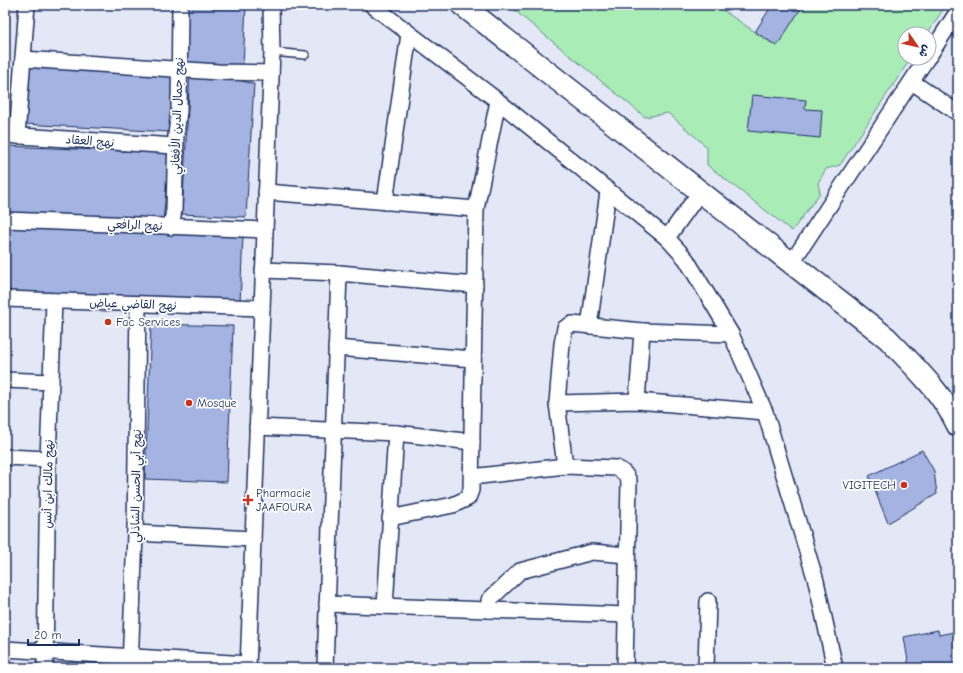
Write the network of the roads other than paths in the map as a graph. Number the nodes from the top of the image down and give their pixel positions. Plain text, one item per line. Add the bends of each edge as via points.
1 (27, 5) edge
2 (180, 5) edge
3 (271, 5) edge
4 (372, 5) edge
5 (462, 5) edge
6 (958, 11) edge
7 (409, 34) junction
8 (937, 43) edge
9 (272, 52) junction
10 (305, 55) dead end
11 (23, 59) junction
12 (922, 66) edge
13 (179, 70) junction
14 (271, 73) junction
15 (912, 82) junction
16 (498, 101) junction
17 (958, 113) edge
18 (11, 135) edge
19 (175, 146) junction
20 (266, 192) junction
21 (608, 192) junction
22 (700, 192) junction
23 (385, 202) junction
24 (476, 209) junction
25 (5, 220) edge
26 (172, 227) junction
27 (265, 230) junction
28 (667, 238) junction
29 (792, 262) junction
30 (263, 270) junction
31 (339, 273) junction
32 (474, 285) junction
33 (5, 299) edge
34 (54, 301) junction
35 (138, 304) junction
36 (262, 308) junction
37 (589, 326) junction
38 (642, 331) junction
39 (731, 334) junction
40 (336, 348) junction
41 (473, 359) junction
42 (5, 380) edge
43 (51, 382) junction
44 (637, 401) junction
45 (557, 403) junction
46 (765, 412) junction
47 (958, 426) edge
48 (257, 427) junction
49 (333, 430) junction
50 (396, 433) junction
51 (472, 442) junction
52 (5, 457) edge
53 (48, 459) junction
54 (565, 466) junction
55 (472, 477) junction
56 (390, 518) junction
57 (136, 533) junction
58 (253, 539) junction
59 (627, 555) junction
60 (708, 601) dead end
61 (327, 604) junction
62 (385, 606) junction
63 (489, 610) junction
64 (626, 615) junction
65 (5, 649) edge
66 (46, 652) junction
67 (131, 663) edge
68 (248, 666) edge
69 (45, 668) edge
70 (325, 668) edge
71 (625, 668) edge
72 (706, 668) edge
73 (835, 668) edge

1 - 11 street
2 - 13 street, نهج جمال الدين الأفغاني
3 - 9 street
4 - 7 street
5 - 22 main road
6 - 8 street
7 - 16 street
7 - 23 street
9 - 10 lane
9 - 14 street
11 - 13 street
11 - 18 street
12 - 15 street
13 - 14 street
13 - 19 street, نهج جمال الدين الأفغاني via 179,111
14 - 20 street
15 - 17 street
15 - 29 street
16 - 21 street
16 - 24 street
18 - 19 street, نهج العقاد
19 - 26 street, نهج جمال الدين الأفغاني
20 - 23 street
20 - 27 street
21 - 28 street
21 - 37 street
22 - 28 street
22 - 29 main road
23 - 24 street
24 - 32 street
25 - 26 street, نهج الرافعي
26 - 27 street, نهج الرافعي
27 - 30 street
28 - 39 street via 686,259
29 - 47 main road via 887,338 920,371 950,408
30 - 31 street
30 - 36 street
31 - 32 street
31 - 40 street
32 - 41 street
33 - 34 street, نهج القاضي عياض
34 - 35 street, نهج القاضي عياض
34 - 43 street, نهج مالك ابن أنس
35 - 36 street, نهج القاضي عياض
35 - 57 street, نهج أبي الحسن الشاذلي
36 - 48 street
37 - 38 street
37 - 45 street via 572,324 565,328
38 - 39 street
38 - 44 street
39 - 46 street
40 - 41 street
40 - 49 street
41 - 51 street
42 - 43 street
43 - 53 street, نهج مالك ابن أنس
44 - 45 street
44 - 46 street
45 - 54 street
46 - 73 street via 816,580
48 - 49 street
48 - 58 street
49 - 50 street
49 - 61 street
50 - 51 street
50 - 56 street
51 - 55 street
52 - 53 street
53 - 66 street, نهج مالك ابن أنس
54 - 55 street
54 - 59 street via 616,468 627,476
55 - 56 street via 468,498 462,502
56 - 62 street
57 - 58 street
57 - 67 street, نهج أبي الحسن الشاذلي
58 - 68 street
59 - 63 street via 592,552 520,571 489,600
59 - 64 street
60 - 72 street
61 - 62 street
61 - 70 street
62 - 63 street
63 - 64 street
64 - 71 street
65 - 66 street
66 - 67 street
66 - 69 street, نهج مالك ابن أنس
67 - 68 street

